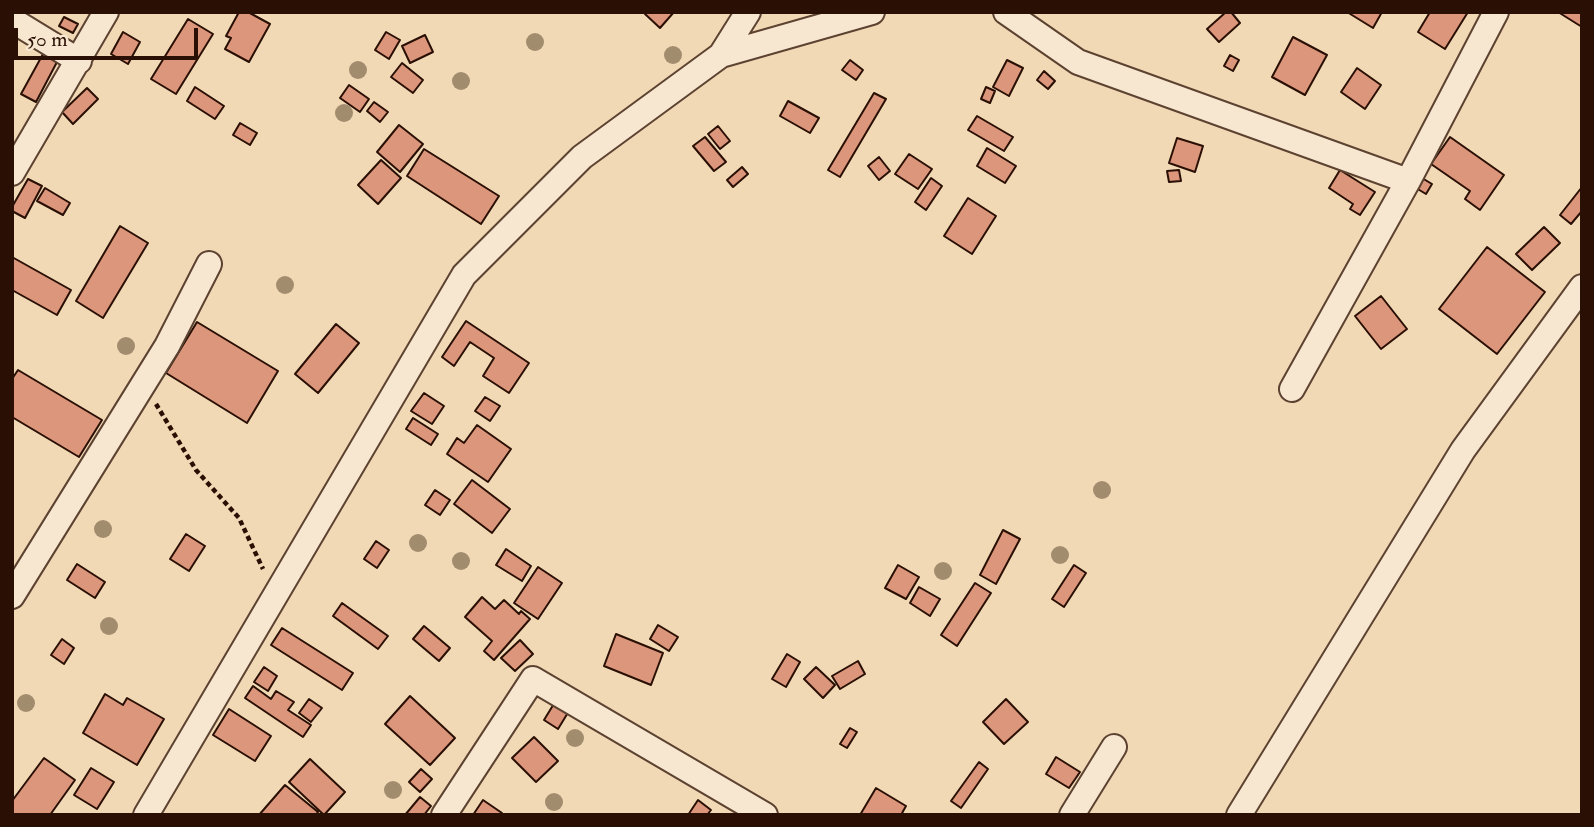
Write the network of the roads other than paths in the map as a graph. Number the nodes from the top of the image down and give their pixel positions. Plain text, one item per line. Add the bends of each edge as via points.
1 (106, 12) edge
2 (748, 12) edge
3 (872, 12) edge
4 (1006, 12) edge
5 (1496, 12) edge
6 (12, 20) edge
7 (721, 55) junction
8 (79, 61) junction
9 (12, 173) edge
10 (1408, 181) junction
11 (209, 264) dead end
12 (1582, 287) edge
13 (1292, 389) dead end
14 (12, 596) edge
15 (1114, 747) dead end
16 (146, 815) edge
17 (444, 815) edge
18 (765, 815) edge
19 (1072, 815) edge
20 (1239, 815) edge

1 - 8 street
2 - 7 street
3 - 7 street
4 - 10 street via 1078,62
5 - 10 street
6 - 8 street
7 - 16 street via 582,157 464,275
8 - 9 street
10 - 13 street
11 - 14 street via 167,346
12 - 20 street via 1463,450
15 - 19 street
17 - 18 street via 533,679

